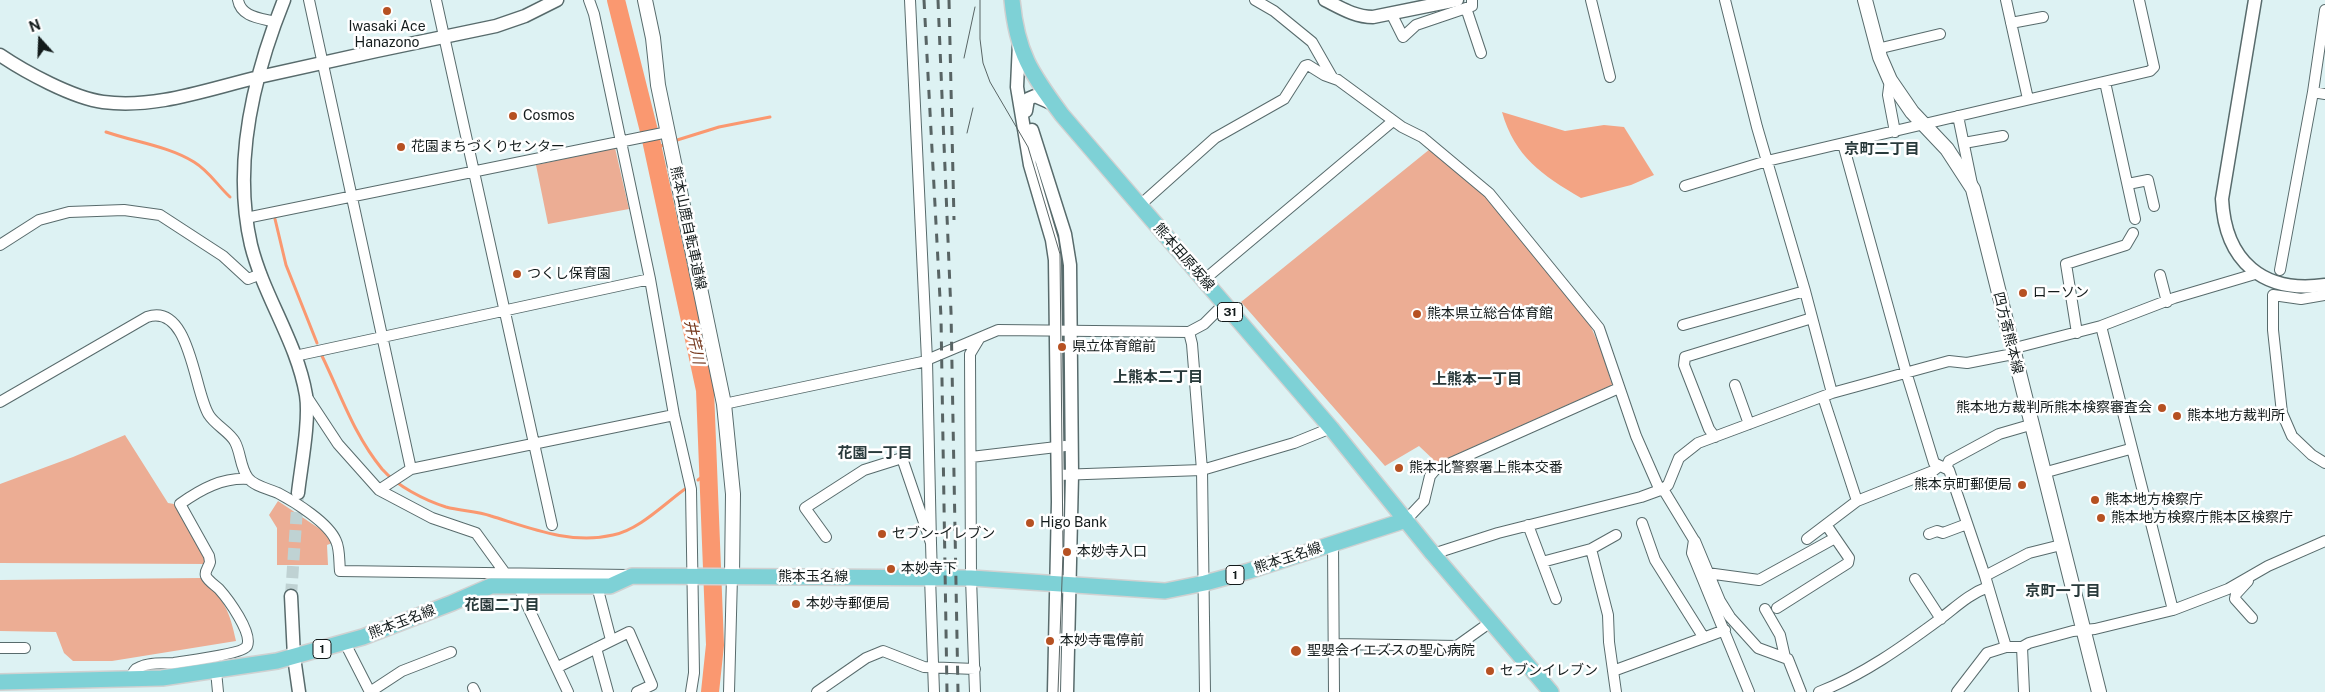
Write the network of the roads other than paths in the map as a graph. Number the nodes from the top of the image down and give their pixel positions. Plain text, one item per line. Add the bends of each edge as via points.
1 (238, 0) edge
2 (284, 0) edge
3 (309, 0) edge
4 (436, 0) edge
5 (557, 0) edge
6 (589, 0) edge
7 (645, 0) edge
8 (910, 0) edge
9 (1012, 0) edge
10 (1255, 0) edge
11 (1325, 0) edge
12 (1591, 0) edge
13 (1725, 0) edge
14 (1865, 0) edge
15 (2006, 0) edge
16 (2139, 0) edge
17 (2255, 0) edge
18 (1465, 3) edge
19 (2325, 10) edge
20 (1392, 15) junction
21 (2043, 17) dead end
22 (275, 22) junction
23 (2012, 23) junction
24 (1940, 34) dead end
25 (444, 37) junction
26 (1019, 43) junction
27 (1878, 49) junction
28 (1480, 53) dead end
29 (0, 55) edge
30 (323, 63) junction
31 (258, 77) junction
32 (1332, 77) junction
33 (1610, 77) dead end
34 (1890, 80) junction
35 (2105, 82) junction
36 (1017, 87) junction
37 (2313, 92) junction
38 (2325, 94) edge
39 (2028, 99) junction
40 (1054, 104) junction
41 (1026, 111) junction
42 (1958, 116) junction
43 (1393, 121) junction
44 (1924, 125) junction
45 (1895, 132) junction
46 (2003, 136) dead end
47 (669, 139) junction
48 (619, 143) junction
49 (1964, 143) junction
50 (1843, 144) junction
51 (1767, 161) junction
52 (473, 171) junction
53 (2128, 184) junction
54 (1685, 186) dead end
55 (1972, 189) junction
56 (352, 196) junction
57 (2149, 201) dead end
58 (1139, 206) junction
59 (246, 218) junction
60 (2135, 219) dead end
61 (2133, 233) dead end
62 (0, 245) edge
63 (2280, 270) dead end
64 (261, 274) junction
65 (2255, 274) junction
66 (2160, 275) dead end
67 (650, 279) junction
68 (1204, 279) junction
69 (2325, 285) edge
70 (1805, 291) junction
71 (2325, 295) edge
72 (2167, 302) junction
73 (1224, 304) junction
74 (504, 311) junction
75 (1812, 318) junction
76 (1683, 325) dead end
77 (2101, 326) junction
78 (1056, 330) junction
79 (1071, 330) junction
80 (1190, 332) junction
81 (2078, 333) junction
82 (383, 338) junction
83 (979, 339) junction
84 (2012, 352) junction
85 (295, 356) junction
86 (927, 360) junction
87 (1906, 372) junction
88 (1735, 385) dead end
89 (1619, 388) junction
90 (1828, 395) junction
91 (306, 396) junction
92 (0, 402) edge
93 (724, 404) junction
94 (674, 415) junction
95 (1750, 424) junction
96 (2030, 425) junction
97 (1331, 428) junction
98 (1715, 437) junction
99 (533, 444) junction
100 (1071, 446) junction
101 (1058, 447) junction
102 (2130, 449) junction
103 (971, 456) junction
104 (2325, 463) edge
105 (1942, 467) junction
106 (411, 469) junction
107 (1202, 470) junction
108 (2043, 473) junction
109 (1058, 475) junction
110 (1072, 475) junction
111 (249, 479) junction
112 (1663, 489) junction
113 (379, 490) junction
114 (298, 494) tunnel mouth
115 (1857, 501) junction
116 (1406, 520) junction
117 (1642, 523) dead end
118 (1967, 524) junction
119 (552, 525) dead end
120 (1528, 525) junction
121 (1827, 526) junction
122 (1929, 534) dead end
123 (1616, 535) dead end
124 (826, 537) dead end
125 (1835, 538) junction
126 (1807, 539) dead end
127 (1694, 540) junction
128 (2325, 541) edge
129 (1333, 543) junction
130 (931, 544) junction
131 (2061, 545) junction
132 (1591, 549) junction
133 (1433, 554) junction
134 (1542, 562) junction
135 (505, 573) junction
136 (1707, 573) junction
137 (693, 575) junction
138 (632, 576) junction
139 (729, 576) junction
140 (1985, 576) junction
141 (931, 577) junction
142 (971, 578) junction
143 (2246, 578) junction
144 (1915, 579) dead end
145 (1205, 583) junction
146 (1063, 584) junction
147 (520, 586) junction
148 (596, 586) junction
149 (1988, 587) junction
150 (291, 596) tunnel mouth
151 (1556, 598) dead end
152 (1778, 608) dead end
153 (1765, 609) dead end
154 (2173, 610) junction
155 (2252, 618) dead end
156 (1941, 619) junction
157 (1492, 620) junction
158 (1725, 630) junction
159 (2082, 630) junction
160 (1704, 638) junction
161 (612, 640) junction
162 (345, 642) junction
163 (1334, 644) junction
164 (2006, 647) junction
165 (0, 648) edge
166 (25, 648) dead end
167 (596, 648) junction
168 (2022, 648) junction
169 (451, 652) dead end
170 (294, 657) junction
171 (1785, 657) junction
172 (558, 667) junction
173 (933, 668) junction
174 (975, 668) junction
175 (216, 671) junction
176 (1613, 671) junction
177 (131, 678) junction
178 (5, 685) edge
179 (833, 687) edge
180 (640, 691) edge
181 (218, 692) edge
182 (299, 692) edge
183 (370, 692) edge
184 (568, 692) edge
185 (608, 692) edge
186 (691, 692) edge
187 (729, 692) edge
188 (817, 692) edge
189 (934, 692) edge
190 (975, 692) edge
191 (1054, 692) edge
192 (1067, 692) edge
193 (1205, 692) edge
194 (1334, 692) edge
195 (1551, 692) edge
196 (1616, 692) edge
197 (1749, 692) edge
198 (1801, 692) edge
199 (1819, 692) edge
200 (1957, 692) edge
201 (2024, 692) edge
202 (2099, 692) edge

1 - 22 street via 244,13
2 - 22 street
3 - 30 street
4 - 25 street
5 - 25 street via 496,26
6 - 48 street
7 - 47 main road, 熊本山鹿自転車道線
8 - 86 street
9 - 26 main road, 熊本田原坂線 / 31
10 - 32 street via 1312,42
11 - 20 street via 1362,17
12 - 33 street
13 - 51 street
14 - 27 main road, 四方寄熊本線
15 - 23 street
16 - 35 street via 2154,67 2150,71
17 - 65 street via 2222,199 2232,244
18 - 20 street
18 - 20 street via 1416,25 1403,37
18 - 28 street
19 - 37 street
21 - 23 street
22 - 31 street
23 - 39 street
24 - 27 street
25 - 30 street
25 - 52 street
26 - 36 street
26 - 40 main road, 熊本田原坂線 / 31 via 1030,71
27 - 34 main road, 四方寄熊本線
29 - 31 street via 17,67 85,98 104,102 171,100
30 - 31 street
30 - 56 street
31 - 59 street via 247,132
32 - 43 street
32 - 58 street via 1305,66 1284,99 1216,138
34 - 44 main road, 四方寄熊本線 via 1903,102
34 - 45 street via 1888,95
35 - 39 street
35 - 53 street
36 - 41 street
36 - 78 street via 1031,175 1054,250
37 - 38 street
37 - 63 street
39 - 42 street
40 - 41 street via 1035,96 1028,99
40 - 58 main road, 熊本田原坂線 / 31
41 - 79 street via 1067,243
42 - 44 street
42 - 49 street
43 - 68 street
43 - 89 street via 1434,146 1489,193 1596,322
44 - 45 street
44 - 55 main road, 四方寄熊本線 via 1947,149
45 - 50 street
46 - 49 street
47 - 48 street
47 - 93 main road, 熊本山鹿自転車道線
48 - 52 street
48 - 67 street
49 - 55 street
50 - 51 street
50 - 87 street
51 - 54 street
51 - 70 street
52 - 56 street
52 - 74 street
53 - 57 street via 2148,180
53 - 60 street
55 - 84 main road, 四方寄熊本線
56 - 59 street
56 - 82 street
58 - 68 main road, 熊本田原坂線 / 31
59 - 64 street
61 - 81 street via 2126,245 2064,267
62 - 64 street via 39,220 68,212 124,210 160,215 222,256 248,279
64 - 85 street
65 - 69 street via 2288,285
65 - 72 street
66 - 72 street
67 - 74 street
67 - 94 street
68 - 73 main road, 熊本田原坂線 / 31
70 - 75 street
70 - 76 street
71 - 104 street via 2301,299 2273,295 2273,330 2282,413 2292,436
72 - 77 street
73 - 80 street via 1204,324
73 - 97 main road, 熊本田原坂線 / 31
74 - 82 street
74 - 99 street
75 - 90 street
75 - 98 street via 1685,357 1684,366
77 - 81 street
77 - 102 street
78 - 79 street
78 - 83 street via 998,330
78 - 101 street
79 - 80 street
79 - 100 street
80 - 107 street
81 - 84 street
82 - 85 street
82 - 106 street
83 - 86 street
83 - 103 street via 970,354
84 - 87 street via 1967,363 1949,361
84 - 96 main road, 四方寄熊本線
85 - 91 street
86 - 93 street
86 - 130 street
87 - 90 street
87 - 105 street via 1934,463
88 - 95 street
89 - 112 street via 1636,436 1658,486
89 - 116 street via 1435,470 1430,476 1424,501
90 - 95 street
90 - 115 street
91 - 113 street via 338,444
91 - 114 street
92 - 111 street via 147,316 163,314 170,319 189,349 208,414 235,440
93 - 139 main road, 熊本山鹿自転車道線 via 733,494
94 - 99 street
94 - 137 street via 691,489
95 - 98 street
96 - 105 street via 1999,434
96 - 108 main road, 四方寄熊本線
97 - 107 street via 1294,443
97 - 116 main road, 熊本田原坂線 / 31
98 - 112 street via 1684,452
99 - 106 street
99 - 119 street
100 - 101 street
100 - 110 street
101 - 103 street
101 - 109 street
102 - 108 street
102 - 154 street
103 - 142 street
105 - 115 street
105 - 118 street
106 - 113 street
107 - 110 street
107 - 145 street
108 - 131 main road, 四方寄熊本線
109 - 110 street
109 - 146 street
110 - 146 street
111 - 135 street via 279,494 326,526 337,542 340,571
111 - 177 street via 231,478 196,492 180,504 209,556 206,577 228,599 242,622 247,646 244,650 230,653 142,666 135,669
112 - 120 street
112 - 127 street
113 - 135 street via 432,518 476,533
115 - 121 street
116 - 129 main road, 熊本玉名線 / 1
116 - 133 main road
117 - 160 street via 1655,560
118 - 122 street via 1944,533 1936,531
118 - 140 street
120 - 133 street
120 - 134 street
121 - 125 street
121 - 126 street
123 - 132 street
124 - 130 street via 805,508 864,470 902,458
125 - 136 street via 1759,580
125 - 152 street via 1849,558 1848,563
127 - 136 street
127 - 158 street via 1692,554
128 - 143 street
129 - 145 main road, 熊本玉名線 / 1
129 - 163 street
130 - 141 street
131 - 140 street via 2029,553
131 - 159 main road, 四方寄熊本線
132 - 134 street
132 - 176 street via 1608,615
133 - 157 main road
134 - 151 street
135 - 138 street
136 - 171 street via 1720,601 1754,645
137 - 138 main road, 熊本玉名線 / 1
137 - 139 main road, 熊本玉名線 / 1
137 - 186 street via 694,673
138 - 148 main road, 熊本玉名線 / 1 via 610,586
139 - 141 main road, 熊本玉名線 / 1
139 - 187 street
140 - 149 street
141 - 142 main road, 熊本玉名線 / 1
141 - 173 street
142 - 146 main road, 熊本玉名線 / 1
142 - 174 street
143 - 154 street via 2228,589
143 - 155 street via 2248,581 2235,599
144 - 156 street
145 - 146 main road, 熊本玉名線 / 1 via 1165,591
145 - 193 street
146 - 191 street
146 - 192 street
147 - 148 main road, 熊本玉名線 / 1
147 - 162 main road, 熊本玉名線 / 1 via 482,588 452,603
147 - 172 street via 532,618
148 - 161 street
149 - 156 street via 1966,598
149 - 164 street
150 - 170 street
153 - 171 street via 1780,635
154 - 159 street
156 - 199 street via 1846,682
157 - 163 street via 1457,646
157 - 195 main road
158 - 160 street
158 - 197 street
159 - 168 street via 2029,643
159 - 202 main road, 四方寄熊本線
160 - 176 street
161 - 167 street
161 - 180 street via 629,632 652,685
162 - 170 main road, 熊本玉名線 / 1
162 - 183 street
163 - 194 street
164 - 168 street
164 - 200 street via 1983,656
165 - 166 street
167 - 172 street
167 - 185 street
168 - 201 street
169 - 183 street via 402,671
170 - 175 main road, 熊本玉名線 / 1
170 - 182 street
171 - 198 street
172 - 184 street
173 - 174 street
173 - 179 street via 883,651 866,658
173 - 189 street
174 - 190 street
175 - 177 main road, 熊本玉名線 / 1 via 162,678
175 - 181 street
176 - 196 street
177 - 178 main road, 熊本玉名線 / 1
179 - 188 street

